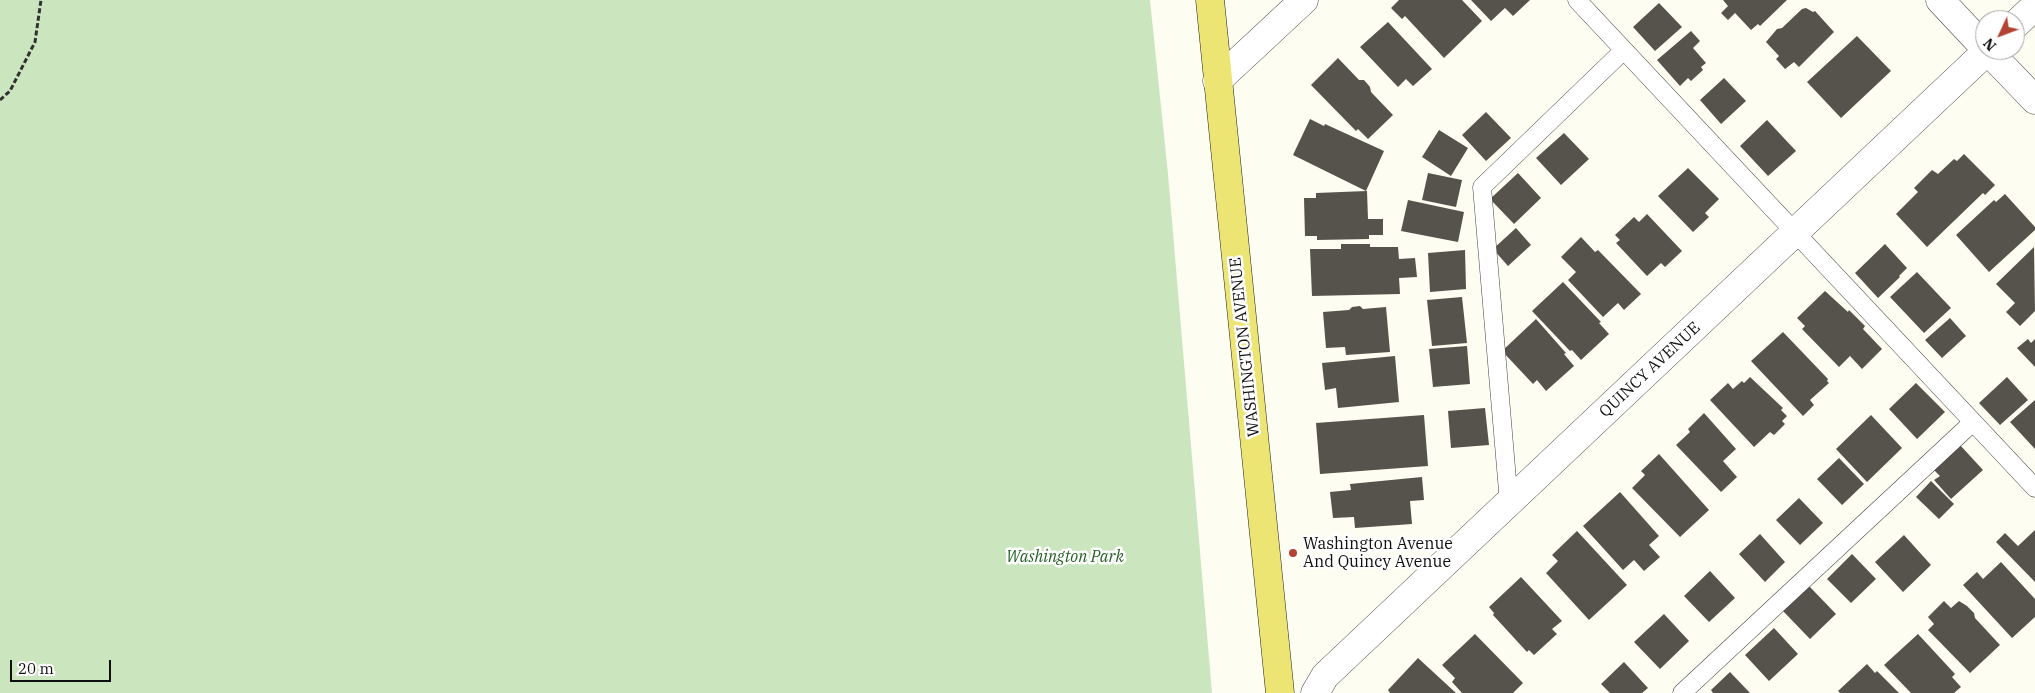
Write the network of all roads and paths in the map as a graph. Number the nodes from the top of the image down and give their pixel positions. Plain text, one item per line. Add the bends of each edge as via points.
1 (41, 0) edge
2 (1210, 0) edge
3 (1304, 0) edge
4 (1577, 0) edge
5 (1940, 0) edge
6 (2035, 6) edge
7 (2025, 16) edge
8 (1975, 37) edge
9 (1624, 50) junction
10 (1976, 60) edge
11 (1997, 60) edge
12 (1217, 82) junction
13 (0, 100) edge
14 (2035, 100) edge
15 (1794, 233) junction
16 (1974, 422) junction
17 (2035, 488) edge
18 (1509, 503) junction
19 (1280, 693) edge
20 (1315, 693) edge
21 (1682, 693) edge

1 - 13 path via 35,42 10,91
2 - 12 main road, WASHINGTON AVENUE
3 - 12 street
4 - 9 lane
5 - 8 street
6 - 7 street
9 - 15 lane
9 - 18 lane via 1482,187
10 - 15 street, QUINCY AVENUE
11 - 14 street
12 - 19 main road, WASHINGTON AVENUE
15 - 16 lane
15 - 18 street, QUINCY AVENUE
16 - 17 lane
16 - 21 lane
18 - 20 street, QUINCY AVENUE via 1325,676

